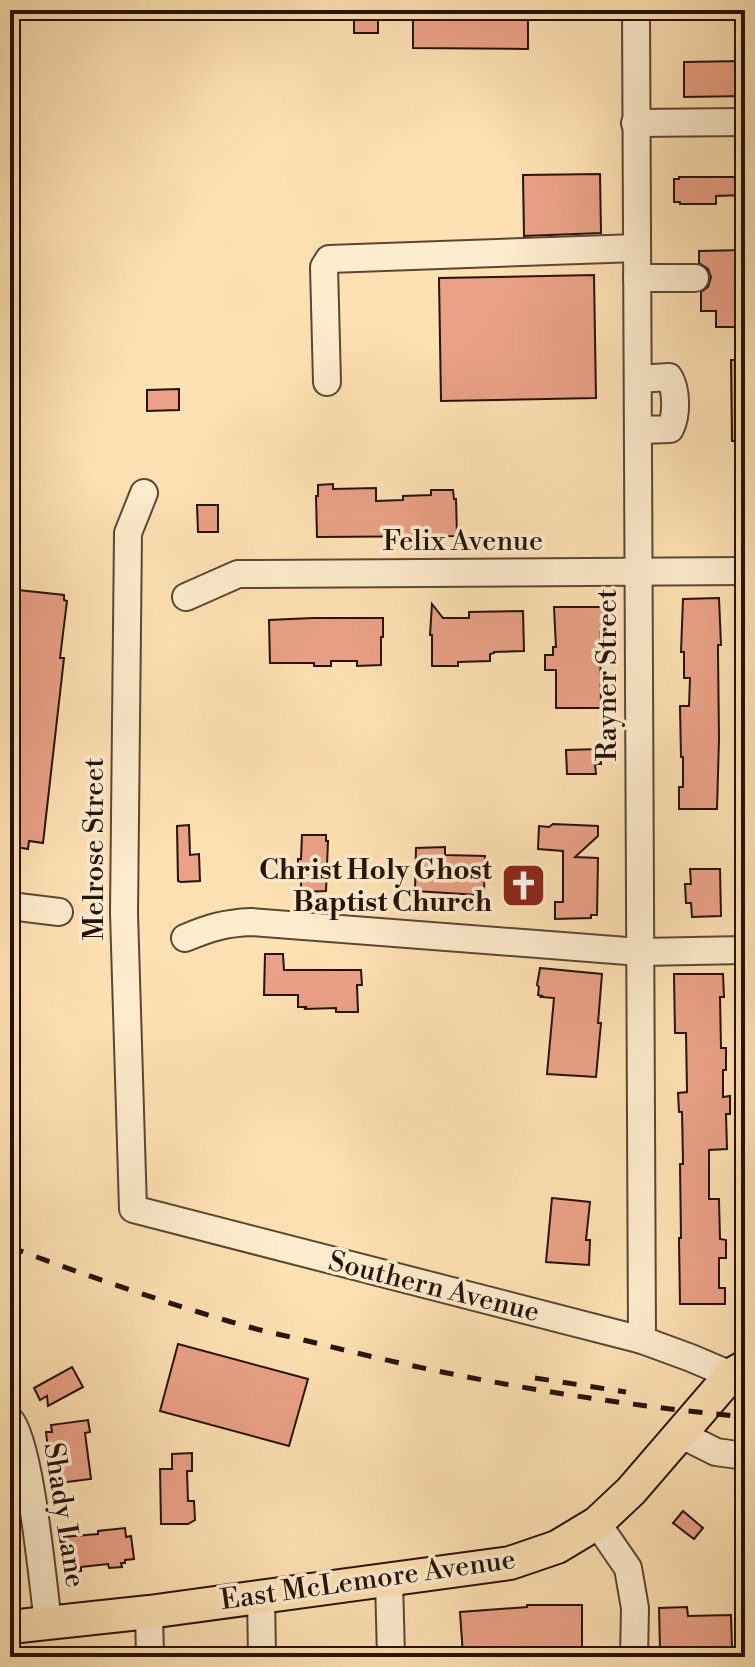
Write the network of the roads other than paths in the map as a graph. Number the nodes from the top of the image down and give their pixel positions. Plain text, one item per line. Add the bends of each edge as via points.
1 (636, 10) edge
2 (745, 122) edge
3 (635, 123) junction
4 (637, 248) junction
5 (637, 278) junction
6 (695, 278) dead end
7 (638, 379) junction
8 (327, 382) dead end
9 (639, 430) junction
10 (144, 493) dead end
11 (745, 571) edge
12 (639, 572) junction
13 (186, 597) dead end
14 (10, 906) edge
15 (59, 912) dead end
16 (185, 938) dead end
17 (745, 950) edge
18 (640, 952) junction
19 (133, 1209) joint
20 (642, 1340) junction
21 (738, 1371) edge
22 (10, 1420) edge
23 (680, 1434) junction
24 (745, 1456) edge
25 (597, 1523) junction
26 (389, 1580) junction
27 (261, 1597) junction
28 (149, 1612) junction
29 (48, 1622) junction
30 (10, 1627) edge
31 (150, 1657) edge
32 (262, 1657) edge
33 (391, 1657) edge
34 (634, 1657) edge

1 - 3 street, Rayner Street
2 - 3 street
3 - 4 street, Rayner Street
4 - 5 street, Rayner Street
4 - 8 street via 329,259 324,267
5 - 6 street
5 - 7 street, Rayner Street
7 - 9 street, Rayner Street
7 - 9 street via 669,377 675,421 670,429
9 - 12 street, Rayner Street
10 - 19 street, Melrose Street via 128,533 124,913
11 - 12 street, Felix Avenue
12 - 13 street, Felix Avenue via 238,574
12 - 18 street, Rayner Street
14 - 15 street
16 - 18 street via 213,926 251,922
17 - 18 street
18 - 20 street, Rayner Street
19 - 20 street, Southern Avenue
20 - 21 street, Southern Avenue
21 - 23 main road, Southern Avenue
22 - 29 street, Shady Lane via 26,1460
23 - 24 street via 716,1452
23 - 25 main road, East McLemore Avenue
25 - 26 main road, East McLemore Avenue via 557,1547 510,1563
25 - 34 street via 628,1568 635,1608
26 - 27 main road, East McLemore Avenue
26 - 33 street
27 - 28 main road, East McLemore Avenue
27 - 32 street
28 - 29 main road, East McLemore Avenue
28 - 31 street
29 - 30 main road, East McLemore Avenue

